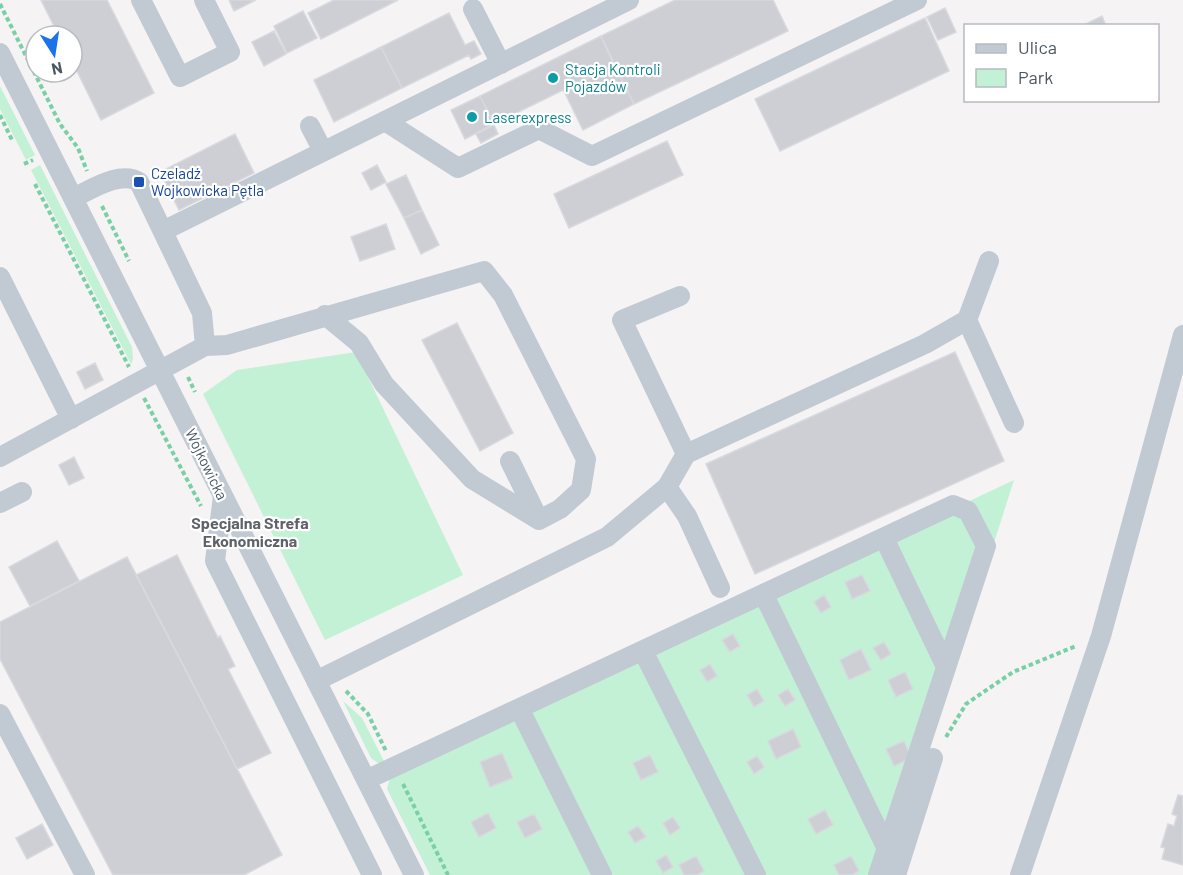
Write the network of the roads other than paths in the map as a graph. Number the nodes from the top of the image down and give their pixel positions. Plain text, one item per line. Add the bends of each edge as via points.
1 (141, 0) edge
2 (204, 0) edge
3 (917, 0) edge
4 (621, 2) edge
5 (473, 9) dead end
6 (0, 53) edge
7 (501, 64) junction
8 (385, 121) junction
9 (310, 126) dead end
10 (323, 151) junction
11 (73, 198) junction
12 (163, 231) junction
13 (989, 261) dead end
14 (0, 278) edge
15 (680, 296) dead end
16 (325, 315) junction
17 (967, 320) junction
18 (1183, 335) edge
19 (205, 346) junction
20 (161, 370) junction
21 (71, 419) junction
22 (1014, 423) dead end
23 (686, 454) junction
24 (0, 457) edge
25 (510, 461) dead end
26 (667, 487) junction
27 (22, 492) dead end
28 (223, 496) junction
29 (0, 503) edge
30 (540, 520) junction
31 (884, 538) junction
32 (720, 588) dead end
33 (764, 595) junction
34 (643, 651) junction
35 (946, 667) junction
36 (316, 681) junction
37 (520, 710) junction
38 (0, 714) edge
39 (933, 758) road end
40 (366, 780) junction
41 (887, 849) junction
42 (85, 875) edge
43 (372, 875) edge
44 (414, 875) edge
45 (602, 875) edge
46 (756, 875) edge
47 (878, 875) edge
48 (896, 875) edge
49 (1020, 875) edge

1 - 2 street via 180,77 230,52
3 - 8 street via 592,156 539,129 458,168
4 - 7 street
5 - 7 street
6 - 11 street, Wojkowicka
7 - 8 street
8 - 10 street
9 - 10 street
10 - 12 street
11 - 12 street via 123,177 132,178 139,182
11 - 20 street, Wojkowicka
12 - 19 street via 202,313
13 - 17 street
14 - 21 street
15 - 23 street via 622,320
16 - 19 street via 227,345
16 - 30 street via 359,343 384,384 471,479
16 - 30 street via 484,271 502,294 586,459 581,490
17 - 22 street
17 - 23 street via 926,344
18 - 49 street via 1101,636
19 - 20 street
20 - 21 street
20 - 28 street, Wojkowicka
21 - 24 street
23 - 26 street
25 - 30 street
26 - 32 street via 687,516
26 - 36 street via 607,537
27 - 29 street
28 - 36 street, Wojkowicka
28 - 43 street via 215,561
31 - 33 street
31 - 35 street
31 - 35 street via 953,505 968,511 986,546
33 - 34 street
33 - 41 street
34 - 37 street
34 - 46 street
35 - 41 street
36 - 40 street, Wojkowicka
37 - 40 street
37 - 45 street
38 - 42 street
39 - 48 street
40 - 44 street, Wojkowicka
41 - 47 street

